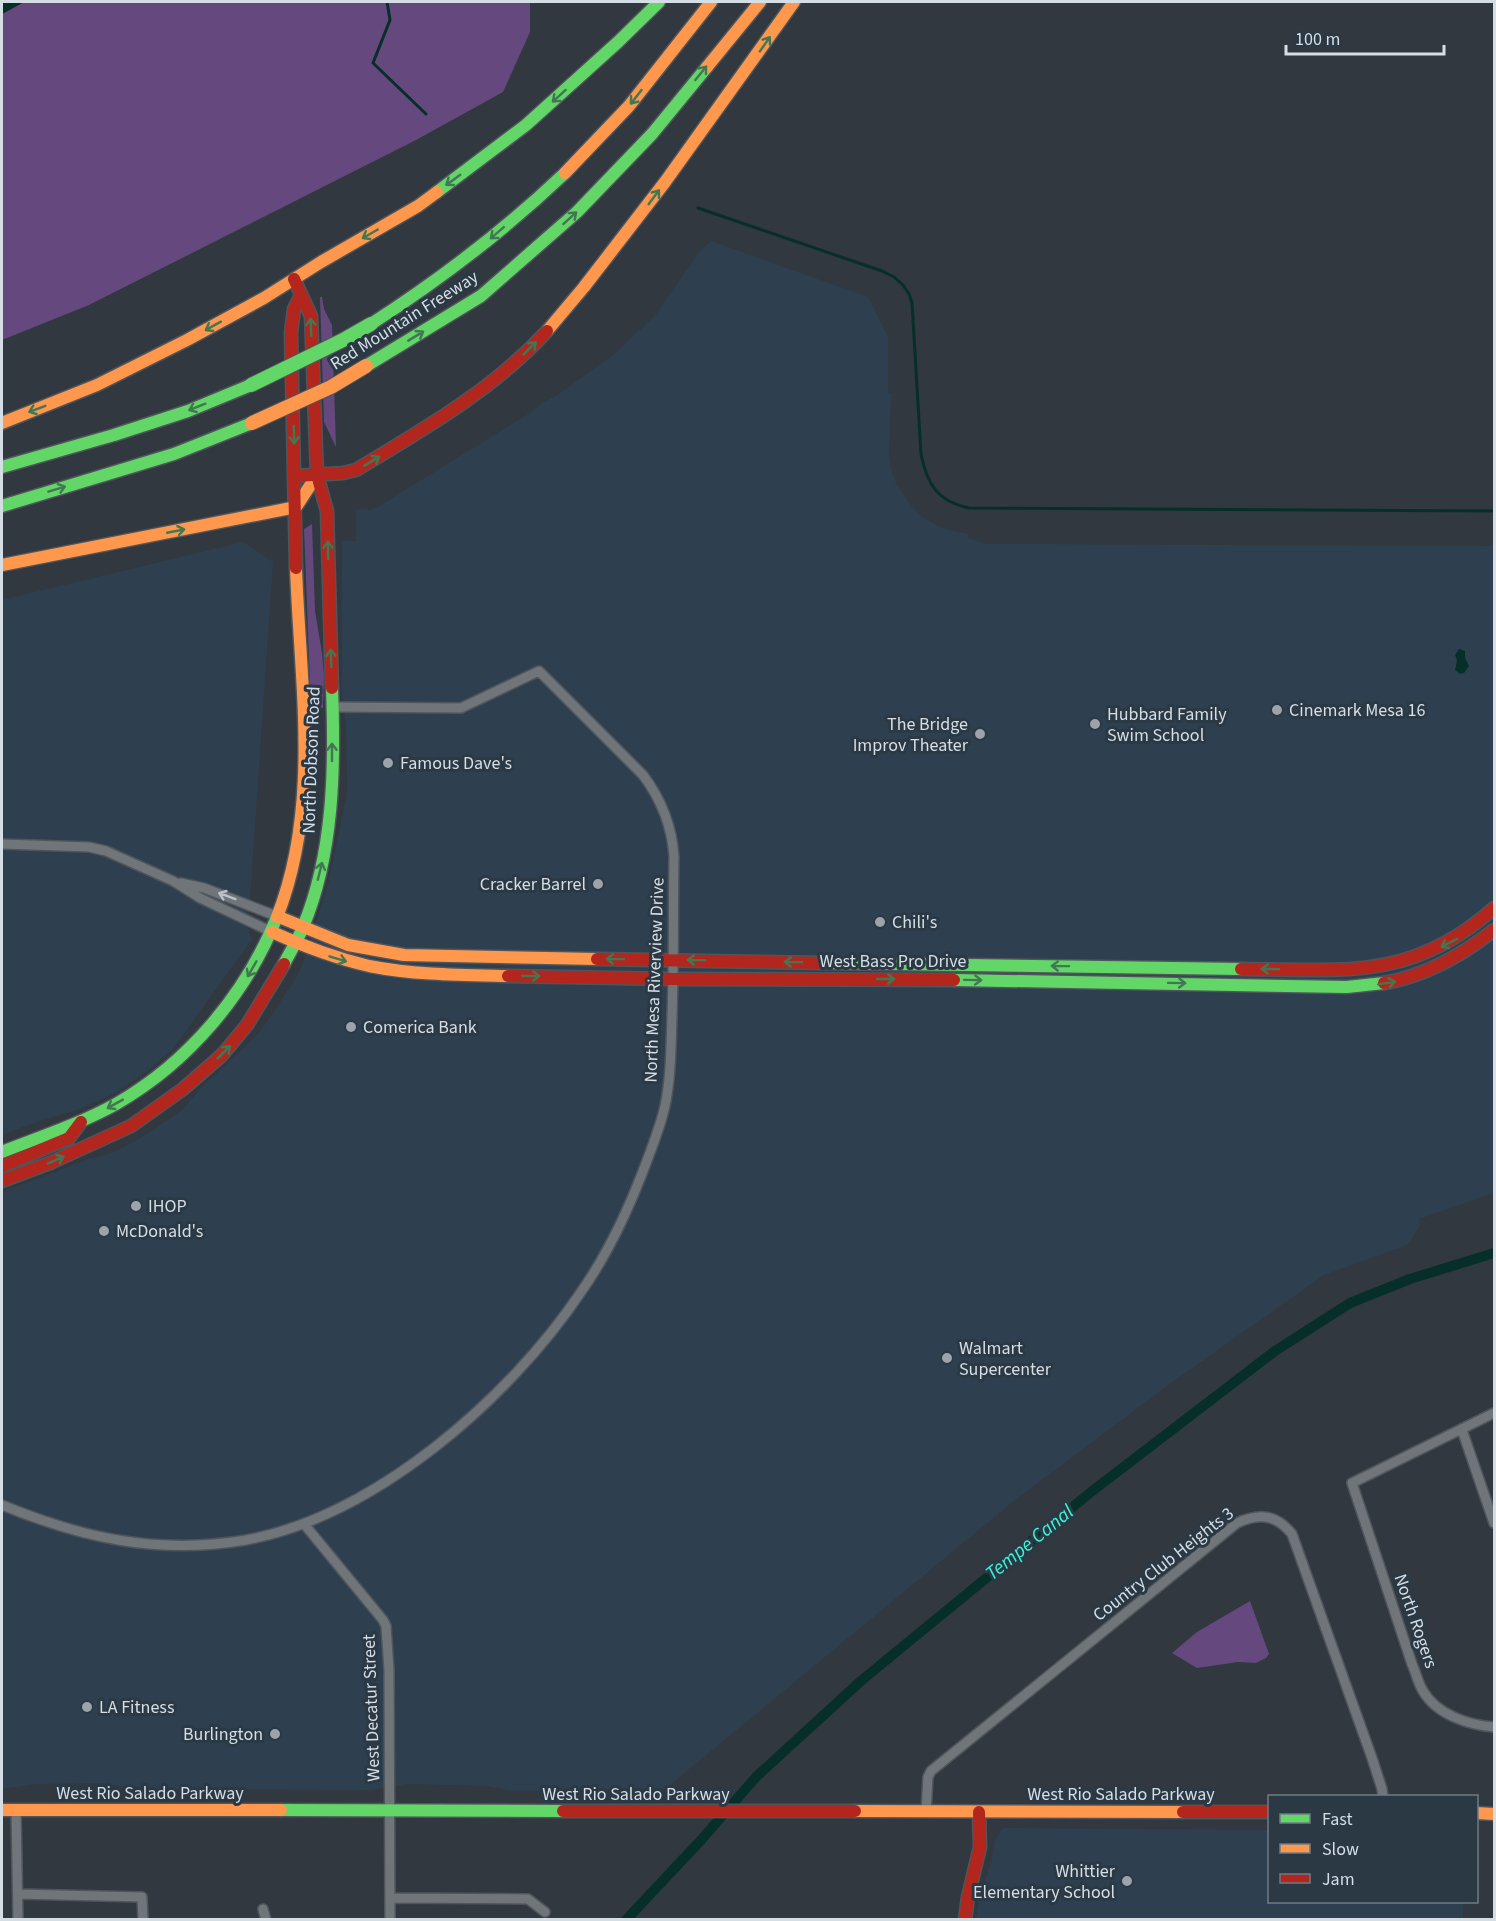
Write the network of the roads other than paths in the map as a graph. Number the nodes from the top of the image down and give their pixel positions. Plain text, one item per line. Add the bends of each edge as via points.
1 (658, 2) edge
2 (711, 2) edge
3 (760, 2) edge
4 (795, 2) edge
5 (294, 279) junction
6 (301, 294) junction
7 (2, 423) edge
8 (2, 467) edge
9 (317, 475) junction
10 (295, 476) junction
11 (2, 506) edge
12 (296, 507) junction
13 (2, 565) edge
14 (333, 707) junction
15 (2, 844) edge
16 (173, 881) junction
17 (1494, 908) edge
18 (291, 922) junction
19 (1494, 930) edge
20 (284, 937) junction
21 (673, 960) junction
22 (673, 979) junction
23 (82, 1121) junction
24 (2, 1152) edge
25 (2, 1166) edge
26 (2, 1181) edge
27 (1494, 1413) edge
28 (1462, 1430) junction
29 (2, 1505) edge
30 (1494, 1523) edge
31 (304, 1524) junction
32 (1494, 1727) edge
33 (1383, 1795) edge
34 (2, 1810) edge
35 (16, 1810) junction
36 (390, 1811) junction
37 (926, 1812) junction
38 (979, 1812) junction
39 (1268, 1812) edge
40 (1478, 1813) edge
41 (1494, 1814) edge
42 (18, 1894) junction
43 (390, 1898) junction
44 (263, 1909) dead end
45 (545, 1912) dead end
46 (18, 1920) edge
47 (143, 1920) edge
48 (266, 1920) edge
49 (390, 1920) edge
50 (965, 1920) edge

1 -> 5 main road via 548,106 471,168 417,206
2 -> 8 main road, Red Mountain Freeway, bridge via 630,105 547,189 473,254 371,324 251,385 167,418
11 -> 3 main road, Red Mountain Freeway, bridge via 174,454 252,423 321,391 481,296 577,212 652,134
9 -> 4 main road via 356,470 442,418 533,346 652,201
5 - 6 main road, North Dobson Road
5 -> 7 main road via 187,340 97,385
9 -> 6 main road, North Dobson Road via 311,316
6 -> 10 main road, North Dobson Road via 294,309 291,333
9 - 10 main road
9 - 12 main road
14 -> 9 main road, North Dobson Road via 327,512
10 - 12 main road, North Dobson Road
13 -> 12 main road
12 - 18 main road, North Dobson Road via 305,786
18 -> 14 main road, North Dobson Road via 315,890 328,835
14 - 21 street, North Mesa Riverview Drive via 461,708 539,671 654,790 672,839
15 - 16 street via 106,851
18 -> 16 street via 204,888
16 - 20 street via 200,898
17 -> 21 main road, West Bass Pro Drive via 1455,940 1426,954 1386,966 1352,970
18 - 20 main road, North Dobson Road
18 - 20 main road, North Dobson Road
21 -> 18 main road, West Bass Pro Drive via 404,955 348,945
22 -> 19 main road, West Bass Pro Drive via 1360,987 1428,972 1466,953
20 -> 22 main road, West Bass Pro Drive via 324,955 400,972
20 -> 23 main road, North Dobson Road via 213,1023 169,1067
26 -> 20 main road, North Dobson Road via 130,1126 183,1089 222,1055 247,1025 278,978
21 - 22 street, North Mesa Riverview Drive
22 - 31 street, North Mesa Riverview Drive via 665,1107 638,1186 584,1289 528,1360 437,1445 359,1497
23 - 24 main road, North Dobson Road
23 - 25 main road via 69,1138
27 - 28 street
28 - 30 street
28 - 32 street, North Rogers via 1352,1483 1424,1692 1436,1706 1455,1717
29 - 31 street, North Mesa Riverview Drive via 77,1532 166,1545 245,1540
31 - 36 street, West Decatur Street via 386,1626
33 - 37 street, Country Club Heights 3 via 1292,1534 1283,1524 1261,1516 1237,1523 931,1771
34 - 35 main road, West Rio Salado Parkway
35 - 36 main road, West Rio Salado Parkway
35 - 42 street
36 - 37 main road, West Rio Salado Parkway
36 - 43 street, West Decatur Street
37 - 38 main road, West Rio Salado Parkway
38 - 39 main road, West Rio Salado Parkway
38 - 50 main road via 980,1846
40 - 41 main road
42 - 46 street
42 - 47 street via 142,1897
43 - 45 street via 528,1899
43 - 49 street, West Decatur Street
44 - 48 street

